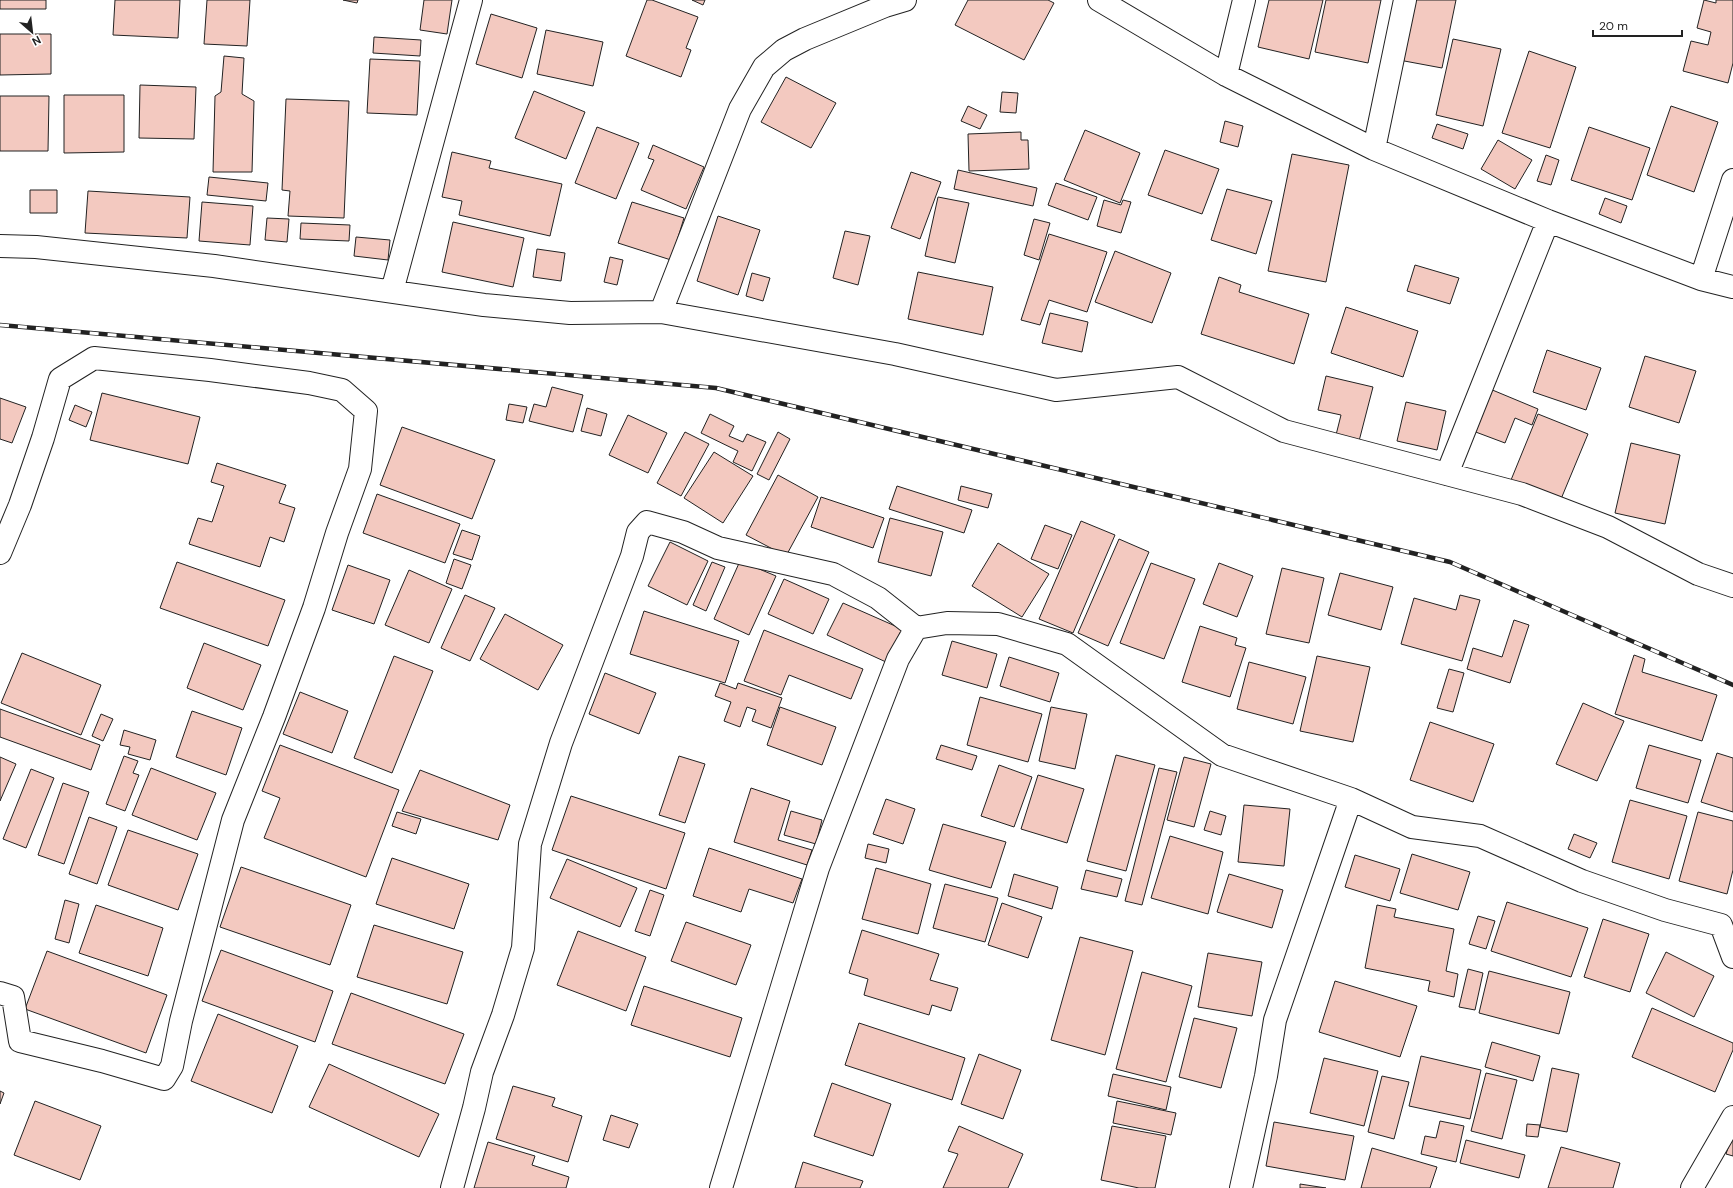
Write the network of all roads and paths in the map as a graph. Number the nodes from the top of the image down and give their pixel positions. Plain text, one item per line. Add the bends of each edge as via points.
1 (471, 0) edge
2 (905, 0) edge
3 (1099, 0) edge
4 (1244, 0) edge
5 (1405, 0) edge
6 (1226, 75) junction
7 (1374, 149) junction
8 (1733, 180) edge
9 (1548, 221) junction
10 (0, 246) edge
11 (1702, 279) junction
12 (1733, 287) edge
13 (392, 291) junction
14 (661, 312) junction
15 (1447, 474) junction
16 (0, 553) edge
17 (1733, 586) edge
18 (916, 628) junction
19 (1351, 799) junction
20 (1733, 957) edge
21 (0, 993) edge
22 (1733, 1117) edge
23 (452, 1188) edge
24 (721, 1188) edge
25 (1241, 1188) edge
26 (1692, 1188) edge

1 - 13 street
2 - 14 street via 805,39 784,50 764,67 740,109
3 - 6 street
4 - 6 street
5 - 7 street
6 - 7 street
7 - 9 street
8 - 11 street
9 - 11 street
9 - 15 street
10 - 13 street via 36,247 214,266
11 - 12 street
13 - 14 street via 570,313
14 - 15 street via 895,354 1056,390 1178,377 1284,431
15 - 17 street via 1522,494 1601,524 1698,574
16 - 21 street via 35,460 60,379 94,358 309,383 342,390 366,411 360,469 311,615 233,820 181,1021 172,1066 164,1079 102,1061 20,1042 13,997
18 - 19 street via 947,623 998,624 1067,644 1222,755
18 - 23 street via 878,598 833,574 718,548 683,532 647,522 638,532 632,556 561,743 530,844 523,948 503,1015 482,1072
18 - 24 street via 898,660 818,868
19 - 20 street via 1412,827 1480,836 1582,881 1665,910 1721,925
19 - 25 street via 1275,1020 1266,1076
22 - 26 street

